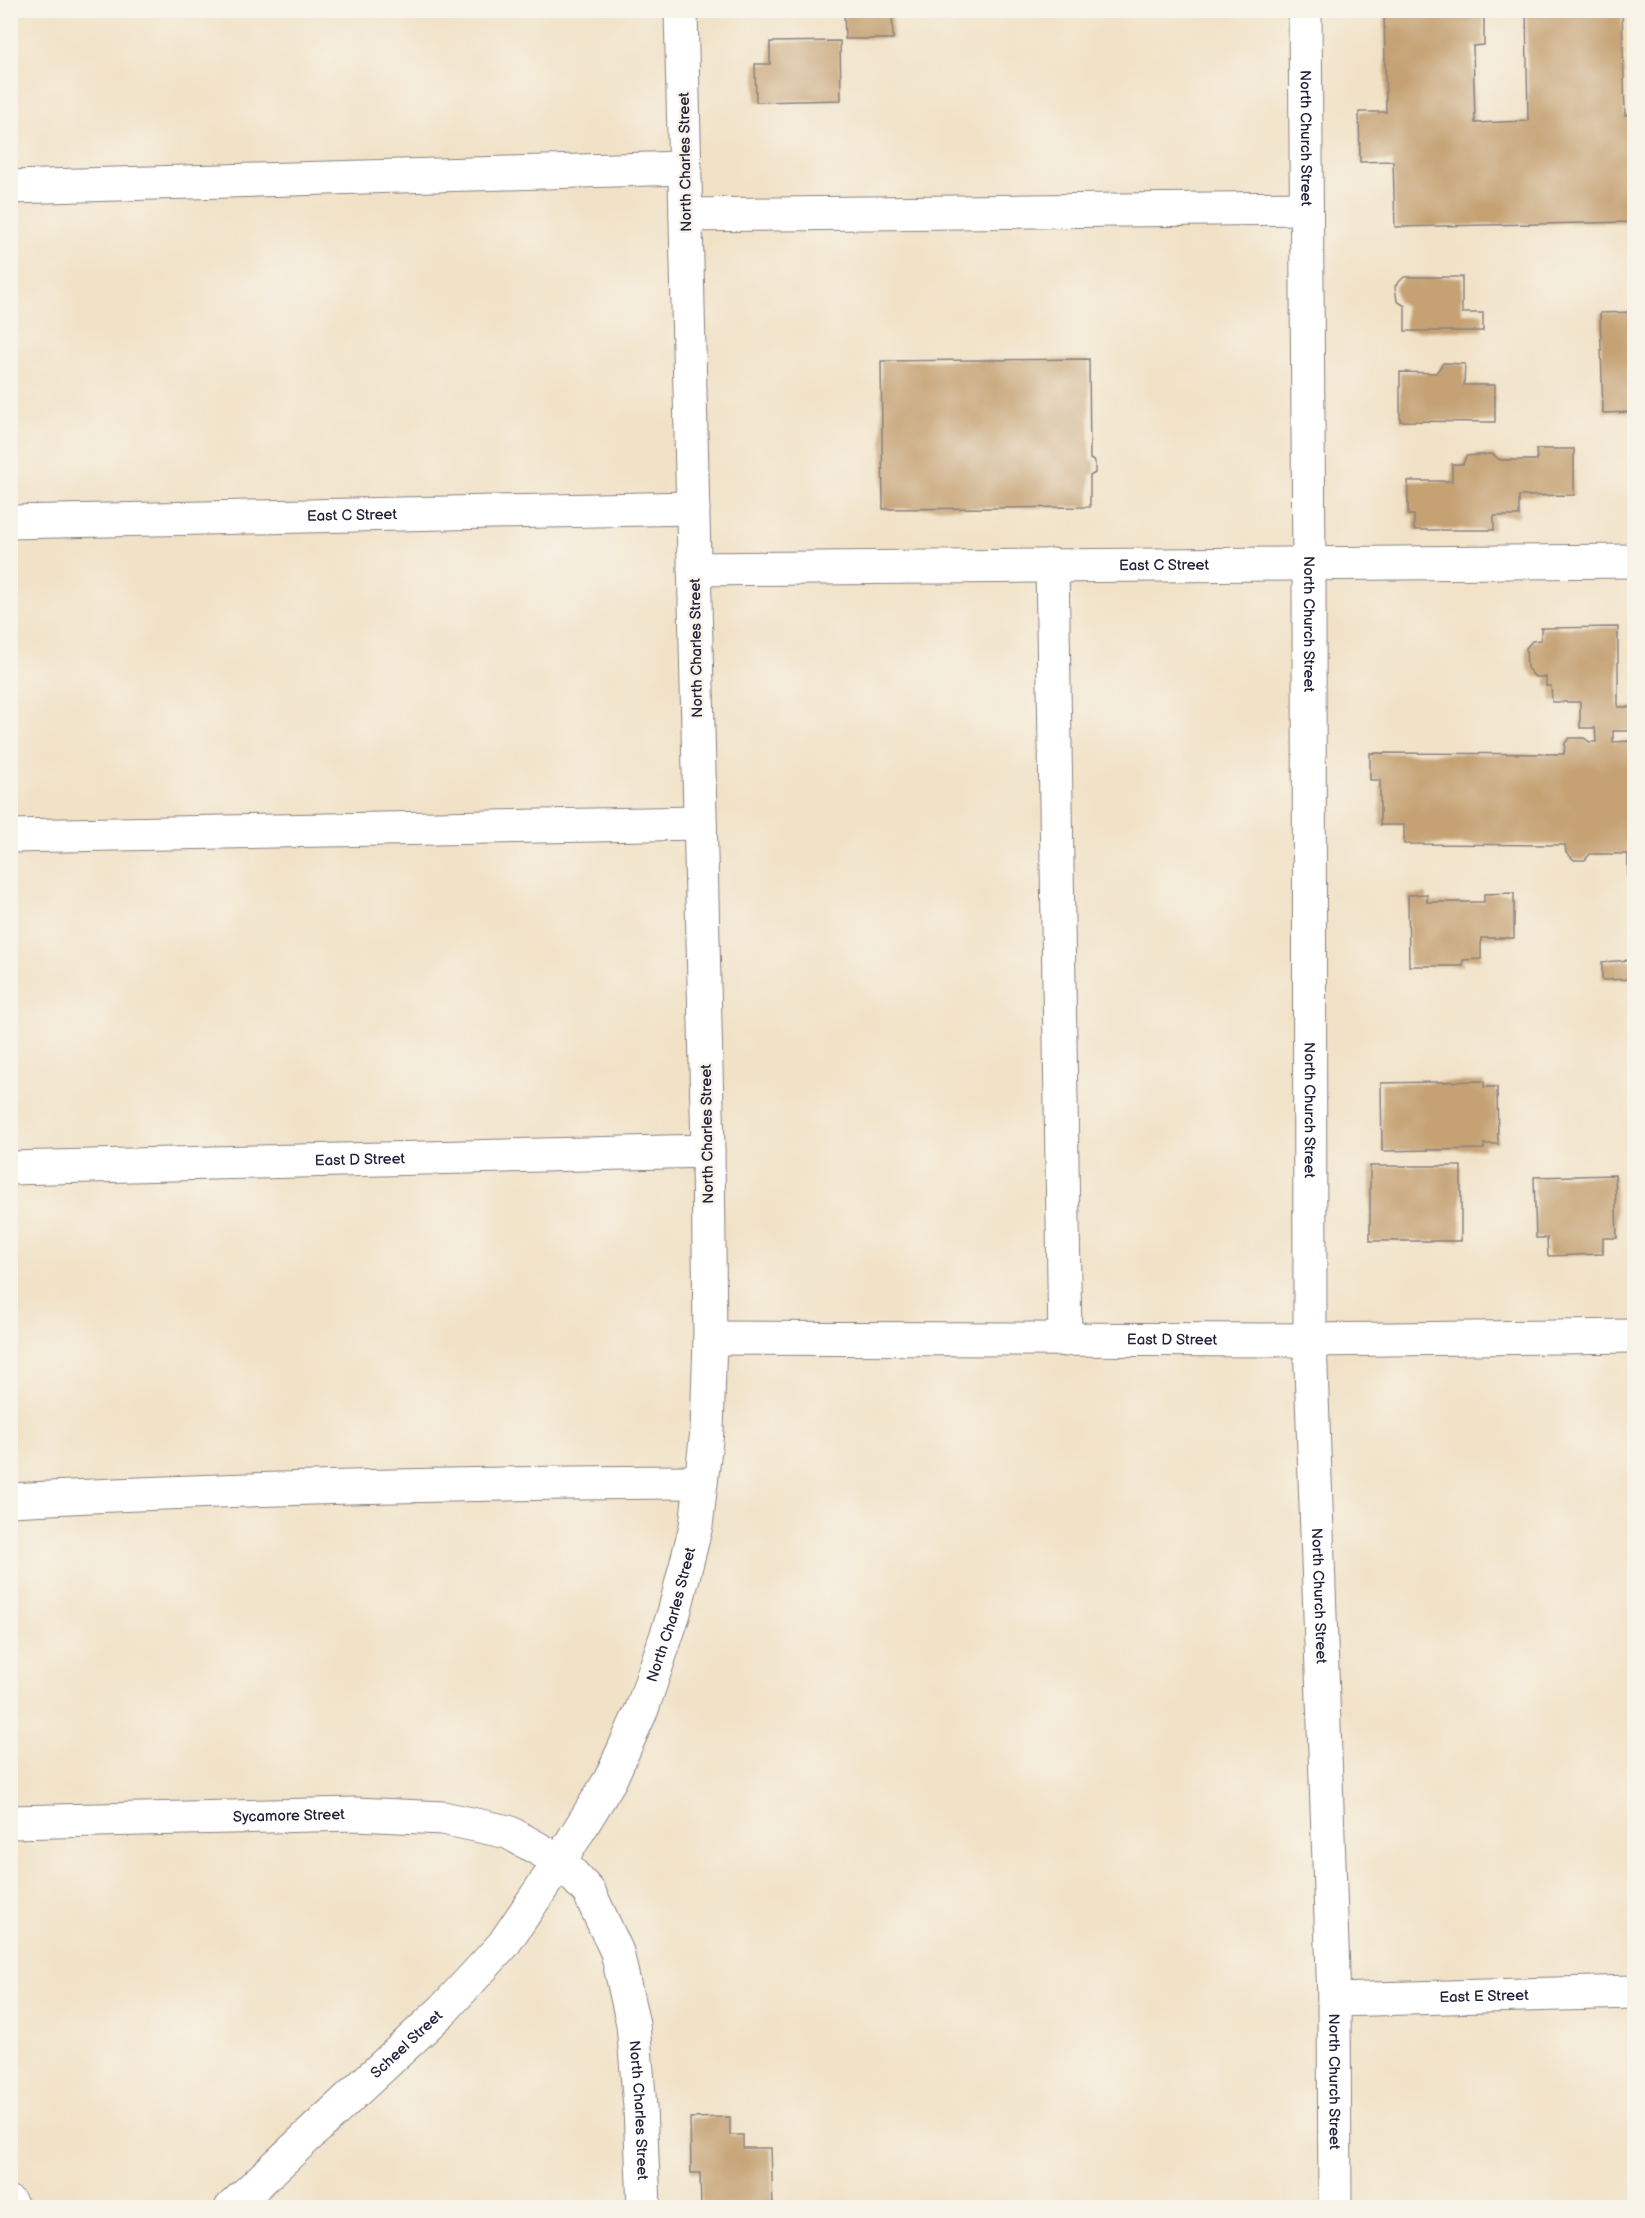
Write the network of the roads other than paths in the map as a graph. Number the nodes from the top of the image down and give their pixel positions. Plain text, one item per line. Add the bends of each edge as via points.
1 (681, 10) edge
2 (1305, 10) edge
3 (685, 168) junction
4 (10, 187) edge
5 (1306, 208) junction
6 (686, 215) junction
7 (693, 508) junction
8 (10, 522) edge
9 (1635, 561) edge
10 (1309, 563) junction
11 (1052, 565) junction
12 (694, 568) junction
13 (700, 823) junction
14 (10, 836) edge
15 (708, 1151) junction
16 (10, 1168) edge
17 (1635, 1336) edge
18 (710, 1338) junction
19 (1065, 1340) junction
20 (1310, 1340) junction
21 (701, 1482) junction
22 (10, 1500) edge
23 (10, 1822) edge
24 (560, 1860) junction
25 (1635, 1992) edge
26 (1334, 2000) junction
27 (10, 2203) edge
28 (13, 2208) edge
29 (231, 2208) edge
30 (644, 2208) edge
31 (1335, 2208) edge

1 - 3 street, North Charles Street
2 - 5 street, North Church Street
3 - 4 street
3 - 6 street, North Charles Street
5 - 6 street
5 - 10 street, North Church Street
6 - 7 street, North Charles Street
7 - 8 street, East C Street
7 - 12 street, North Charles Street
9 - 10 street, East C Street
10 - 11 street, East C Street
10 - 20 street, North Church Street
11 - 12 street, East C Street
11 - 19 street
12 - 13 street, North Charles Street
13 - 14 street
13 - 15 street, North Charles Street
15 - 16 street, East D Street
15 - 18 street, North Charles Street
17 - 20 street, East D Street
18 - 19 street, East D Street
18 - 21 street, North Charles Street
19 - 20 street, East D Street
20 - 26 street, North Church Street
21 - 22 street via 169,1492
21 - 24 street, North Charles Street via 696,1526 674,1613 642,1709 610,1780
23 - 24 street, Sycamore Street via 356,1814 443,1818 508,1832
24 - 29 street, Scheel Street via 503,1945 443,2010
24 - 30 street, North Charles Street via 589,1892 617,1952 633,2024
25 - 26 street, East E Street
26 - 31 street, North Church Street
27 - 28 street

